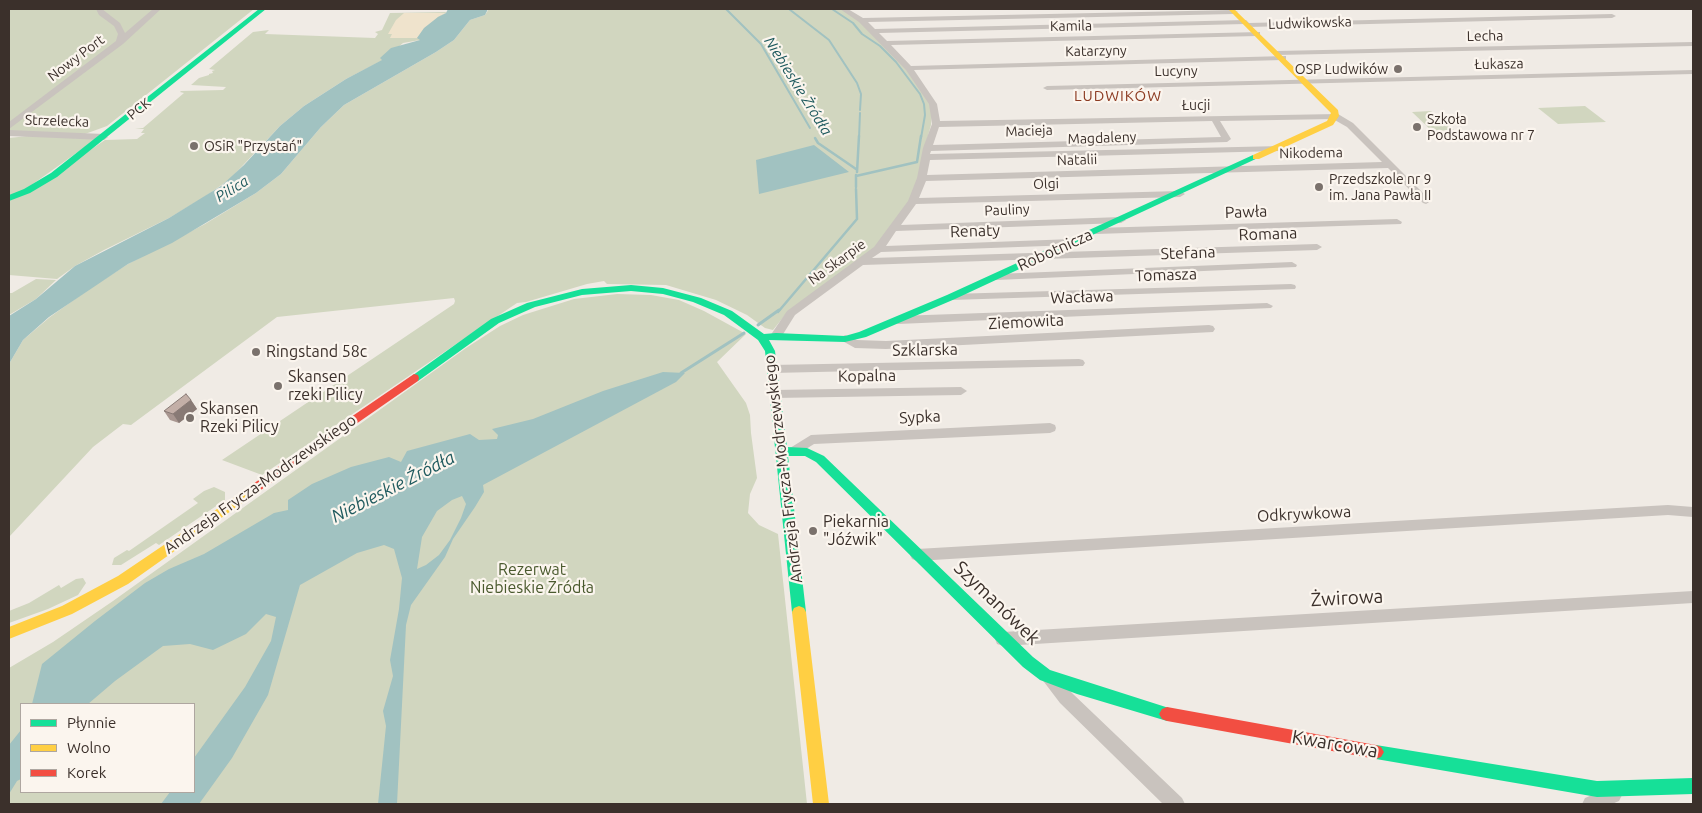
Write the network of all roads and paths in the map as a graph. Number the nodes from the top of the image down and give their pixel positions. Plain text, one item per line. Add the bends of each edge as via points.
1 (99, 9) edge
2 (157, 9) edge
3 (262, 9) edge
4 (843, 9) edge
5 (1233, 10) edge
6 (1612, 16) dead end
7 (862, 20) junction
8 (1247, 24) junction
9 (872, 31) junction
10 (1257, 34) junction
11 (120, 42) junction
12 (886, 43) junction
13 (1693, 44) edge
14 (1280, 56) junction
15 (909, 68) junction
16 (1693, 72) edge
17 (1306, 82) junction
18 (1047, 88) dead end
19 (1335, 116) junction
20 (1215, 119) junction
21 (936, 124) junction
22 (9, 126) edge
23 (9, 133) edge
24 (104, 137) junction
25 (1279, 148) junction
26 (926, 152) junction
27 (1390, 165) junction
28 (1234, 169) junction
29 (922, 178) junction
30 (1180, 194) junction
31 (9, 198) edge
32 (913, 201) junction
33 (1426, 201) dead end
34 (1121, 220) junction
35 (1397, 222) dead end
36 (894, 228) junction
37 (1096, 231) junction
38 (1073, 242) junction
39 (1317, 247) dead end
40 (878, 249) junction
41 (1040, 256) junction
42 (862, 262) junction
43 (1292, 265) dead end
44 (996, 277) junction
45 (1292, 287) dead end
46 (952, 297) junction
47 (1268, 306) dead end
48 (898, 320) junction
49 (1209, 329) dead end
50 (776, 336) junction
51 (762, 338) junction
52 (845, 339) junction
53 (1079, 363) dead end
54 (772, 369) junction
55 (961, 390) dead end
56 (774, 394) junction
57 (1050, 428) dead end
58 (781, 451) junction
59 (796, 451) junction
60 (1693, 512) edge
61 (917, 555) junction
62 (1693, 597) edge
63 (9, 633) edge
64 (1003, 639) junction
65 (1046, 674) junction
66 (1693, 786) edge
67 (1629, 789) junction
68 (821, 804) edge
69 (1176, 804) edge
70 (1591, 804) edge

1 - 11 street via 122,34
2 - 11 street, Nowy Port
3 - 24 street, PCK
4 - 7 street
5 - 7 street
5 - 8 street, Ludwikowska
6 - 8 street, Ludwikowska
7 - 9 street
8 - 9 street
8 - 10 street, Ludwikowska
9 - 12 street
10 - 12 street, Kamila
10 - 14 street, Ludwikowska
11 - 22 street, Nowy Port
12 - 15 street
13 - 14 street, Lecha
14 - 15 street, Katarzyny
14 - 17 street, Ludwikowska
15 - 21 street via 933,104
16 - 17 street, Łukasza
17 - 18 street, Lucyny
17 - 19 street, Ludwikowska via 1336,112
19 - 20 street, Łucji
19 - 25 street, Robotnicza via 1326,125
19 - 27 street, Ludwikowska via 1345,121
20 - 21 street, Łucji
20 - 26 street, Macieja via 1228,139
21 - 26 street, Na Skarpie
23 - 24 street, Strzelecka
24 - 31 street, PCK via 43,183
25 - 26 street, Magdaleny
25 - 28 street, Robotnicza
26 - 29 street, Na Skarpie
27 - 28 street, Nikodema
27 - 33 street, Ludwikowska
28 - 29 street, Natalii
28 - 30 street, Robotnicza
29 - 32 street, Na Skarpie
30 - 32 street, Olgi
30 - 34 street, Robotnicza
32 - 36 street, Na Skarpie
34 - 36 street, Pauliny
34 - 37 street, Robotnicza
35 - 37 street, Pawła
36 - 40 street, Na Skarpie
37 - 38 street, Robotnicza
38 - 40 street, Renaty
38 - 41 street, Robotnicza
39 - 41 street, Romana
40 - 42 street, Na Skarpie
41 - 42 street, Romana
41 - 44 street, Robotnicza
42 - 50 street, Na Skarpie via 791,312
43 - 44 street, Stefana
44 - 46 street, Robotnicza
45 - 46 street, Tomasza
46 - 48 street, Robotnicza
47 - 48 street, Wacława
48 - 52 street, Robotnicza
49 - 52 street, Ziemowita via 886,345 855,344
50 - 51 street, Robotnicza
50 - 52 street, Robotnicza
51 - 54 street, Andrzeja Frycza-Modrzewskiego via 770,351
51 - 63 street, Andrzeja Frycza-Modrzewskiego via 711,305 653,290 619,288 582,292 518,310 471,336 123,580 67,610
53 - 54 street, Szklarska
54 - 56 street, Andrzeja Frycza-Modrzewskiego
55 - 56 street, Kopalna
56 - 58 street, Andrzeja Frycza-Modrzewskiego
57 - 59 street, Sypka via 811,440
58 - 59 street, Szymanówek
58 - 68 street, Andrzeja Frycza-Modrzewskiego
59 - 61 street, Szymanówek via 807,452 820,459
60 - 61 street, Odkrywkowa via 1668,510
61 - 64 street, Szymanówek
62 - 64 street, Żwirowa
64 - 65 street, Szymanówek
65 - 67 street, Kwarcowa via 1077,687 1176,716 1553,783 1597,789
65 - 69 street, Szymanówek via 1066,698
66 - 67 street, Kwarcowa
67 - 70 street

